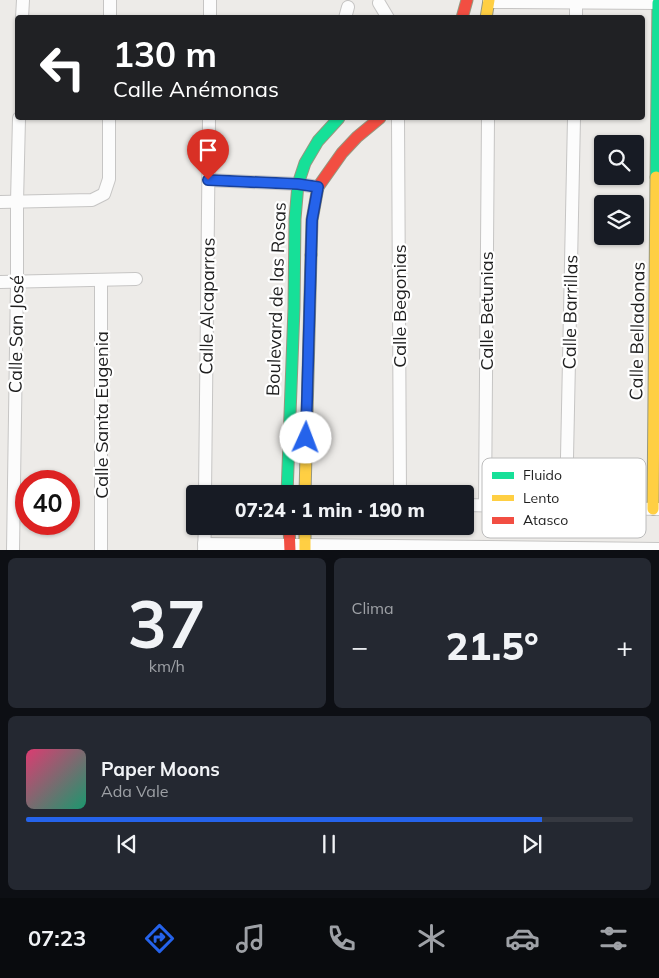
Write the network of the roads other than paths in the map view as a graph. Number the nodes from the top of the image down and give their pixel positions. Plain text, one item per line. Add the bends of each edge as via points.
1 (23, 0) edge
2 (110, 0) edge
3 (210, 0) edge
4 (467, 0) edge
5 (576, 2) junction
6 (379, 3) dead end
7 (658, 3) edge
8 (488, 10) edge
9 (22, 15) edge
10 (110, 15) edge
11 (210, 15) edge
12 (386, 15) edge
13 (463, 15) edge
14 (576, 15) edge
15 (19, 120) edge
16 (109, 120) edge
17 (209, 120) edge
18 (337, 120) edge
19 (378, 120) edge
20 (398, 120) edge
21 (488, 120) edge
22 (574, 120) edge
23 (208, 180) junction
24 (298, 184) junction
25 (318, 187) junction
26 (0, 202) edge
27 (17, 202) junction
28 (101, 280) junction
29 (136, 280) dead end
30 (0, 282) edge
31 (17, 282) junction
32 (485, 458) edge
33 (567, 458) edge
34 (205, 485) edge
35 (287, 485) edge
36 (305, 485) edge
37 (400, 485) edge
38 (656, 509) edge
39 (289, 535) edge
40 (305, 535) edge
41 (204, 547) edge
42 (290, 548) edge
43 (305, 548) edge
44 (396, 548) edge
45 (479, 549) edge
46 (569, 549) edge
47 (13, 550) edge
48 (101, 550) edge
49 (656, 550) edge

1 - 9 street
2 - 10 street
3 - 11 street
4 - 13 street
5 - 7 street
5 - 8 street
5 - 14 street
6 - 12 street
7 - 38 street, Calle Belladonas
15 - 27 street, Calle San José
16 - 27 street via 109,179 104,194 92,200
17 - 23 street, Calle Alcaparras
18 - 24 street, Boulevard de las Rosas via 305,163
19 - 25 street, Boulevard de las Rosas via 342,153
20 - 37 street, Calle Begonias
21 - 32 street, Calle Betunias
22 - 33 street, Calle Barrillas
23 - 24 street
23 - 34 street, Calle Alcaparras
24 - 25 street
24 - 35 street, Boulevard de las Rosas
25 - 36 street, Boulevard de las Rosas via 312,220
26 - 27 street
27 - 31 street, Calle San José
28 - 29 street
28 - 31 street
28 - 48 street, Calle Santa Eugenia
30 - 31 street
31 - 47 street, Calle San José
39 - 42 street
40 - 43 street
41 - 42 street
42 - 43 street
43 - 44 street
44 - 45 street
45 - 46 street
46 - 49 street

